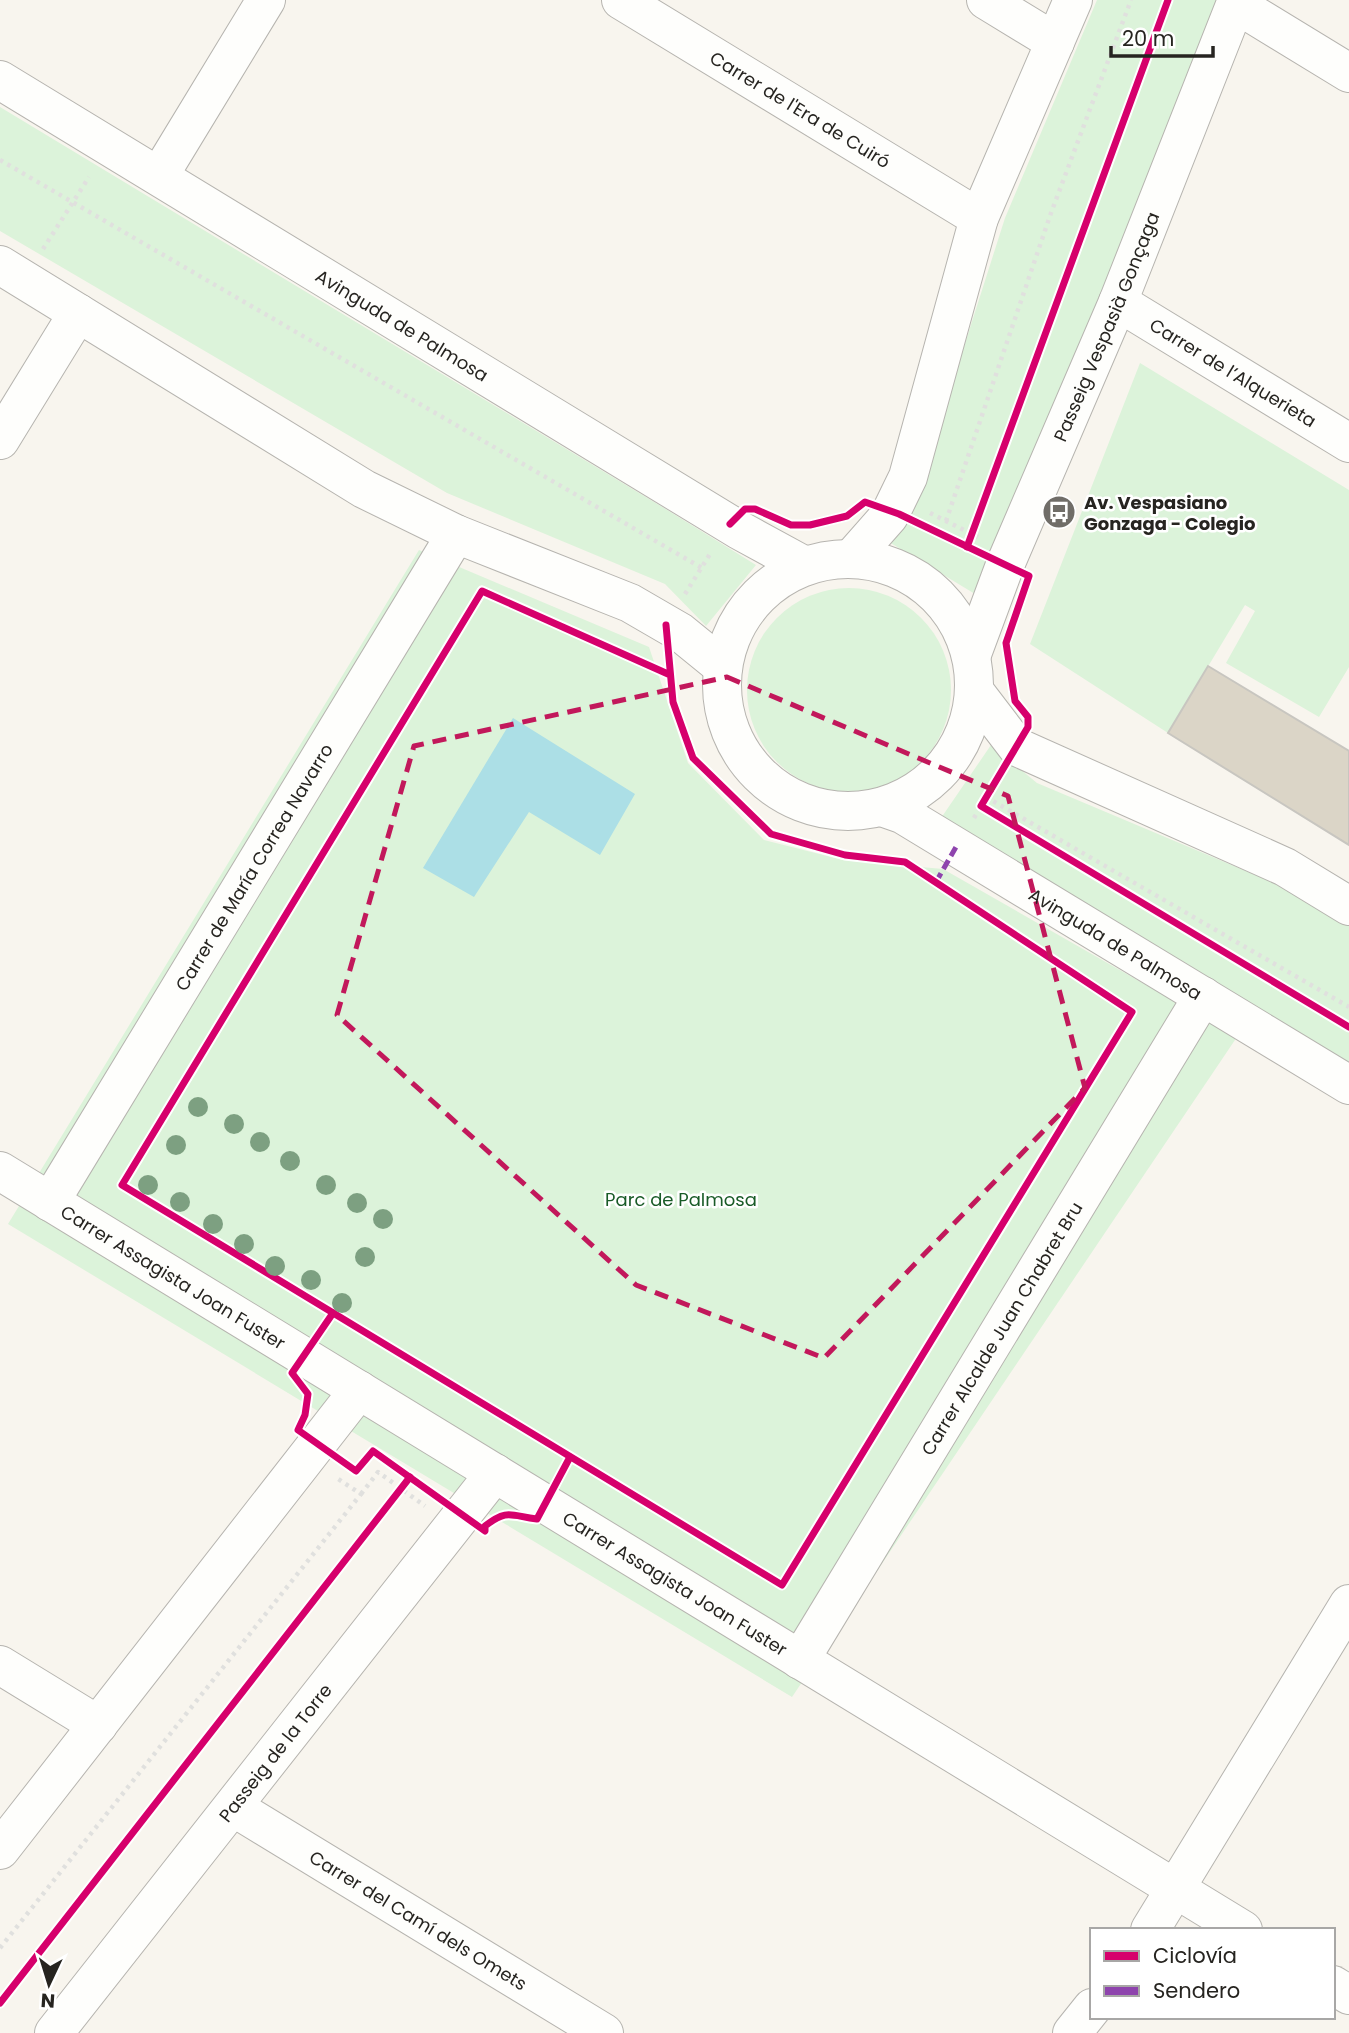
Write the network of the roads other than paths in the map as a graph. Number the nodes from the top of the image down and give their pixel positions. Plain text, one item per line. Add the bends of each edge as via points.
1 (266, 0) edge
2 (621, 0) edge
3 (986, 0) edge
4 (1073, 0) edge
5 (1237, 2) edge
6 (1055, 42) junction
7 (1349, 73) edge
8 (0, 80) edge
9 (159, 176) junction
10 (979, 218) junction
11 (12, 272) edge
12 (1118, 302) junction
13 (78, 313) junction
14 (0, 440) edge
15 (1349, 443) edge
16 (456, 534) junction
17 (852, 558) junction
18 (806, 566) junction
19 (972, 654) junction
20 (723, 667) junction
21 (975, 692) junction
22 (882, 807) junction
23 (1349, 906) edge
24 (1203, 996) junction
25 (1349, 1085) edge
26 (0, 1171) edge
27 (50, 1202) junction
28 (359, 1390) junction
29 (495, 1474) junction
30 (1349, 1604) edge
31 (800, 1660) junction
32 (0, 1665) edge
33 (98, 1725) junction
34 (233, 1807) junction
35 (0, 1850) edge
36 (1177, 1890) junction
37 (1151, 1928) edge
38 (1240, 1928) edge
39 (1090, 2010) edge
40 (54, 2033) edge
41 (604, 2033) edge
42 (1072, 2033) edge

1 - 9 street
2 - 10 street, Carrer de l'Era de Cuiró
3 - 6 street
4 - 6 street
5 - 7 street
5 - 12 street, Passeig Vespasià Gonçaga
6 - 10 street
8 - 9 street, Avinguda de Palmosa
9 - 18 street, Avinguda de Palmosa
10 - 17 street via 908,477 889,516
11 - 13 street
12 - 15 street, Carrer de l’Alquerieta
12 - 19 street, Passeig Vespasià Gonçaga
13 - 14 street
13 - 16 street via 364,489
16 - 20 street via 630,603
16 - 27 street, Carrer de María Correa Navarro
17 - 18 street
17 - 19 street via 892,566 928,586 956,617
18 - 20 street via 775,582 750,605 732,634
19 - 21 street
20 - 22 street via 724,709 738,747 764,780 799,802 840,811
21 - 22 street via 967,731 947,765 918,791
21 - 23 street via 1017,747 1285,867
22 - 24 street, Avinguda de Palmosa via 902,814
24 - 25 street, Avinguda de Palmosa
24 - 31 street, Carrer Alcalde Juan Chabret Bru
26 - 27 street, Carrer Assagista Joan Fuster
27 - 28 street, Carrer Assagista Joan Fuster
28 - 29 street, Carrer Assagista Joan Fuster
28 - 33 street
29 - 31 street, Carrer Assagista Joan Fuster
29 - 34 street, Passeig de la Torre
30 - 36 street
31 - 36 street, Carrer Assagista Joan Fuster
32 - 33 street
33 - 35 street
34 - 40 street, Passeig de la Torre
34 - 41 street, Carrer del Camí dels Omets
36 - 37 street
36 - 38 street, Carrer Assagista Joan Fuster
39 - 42 street

